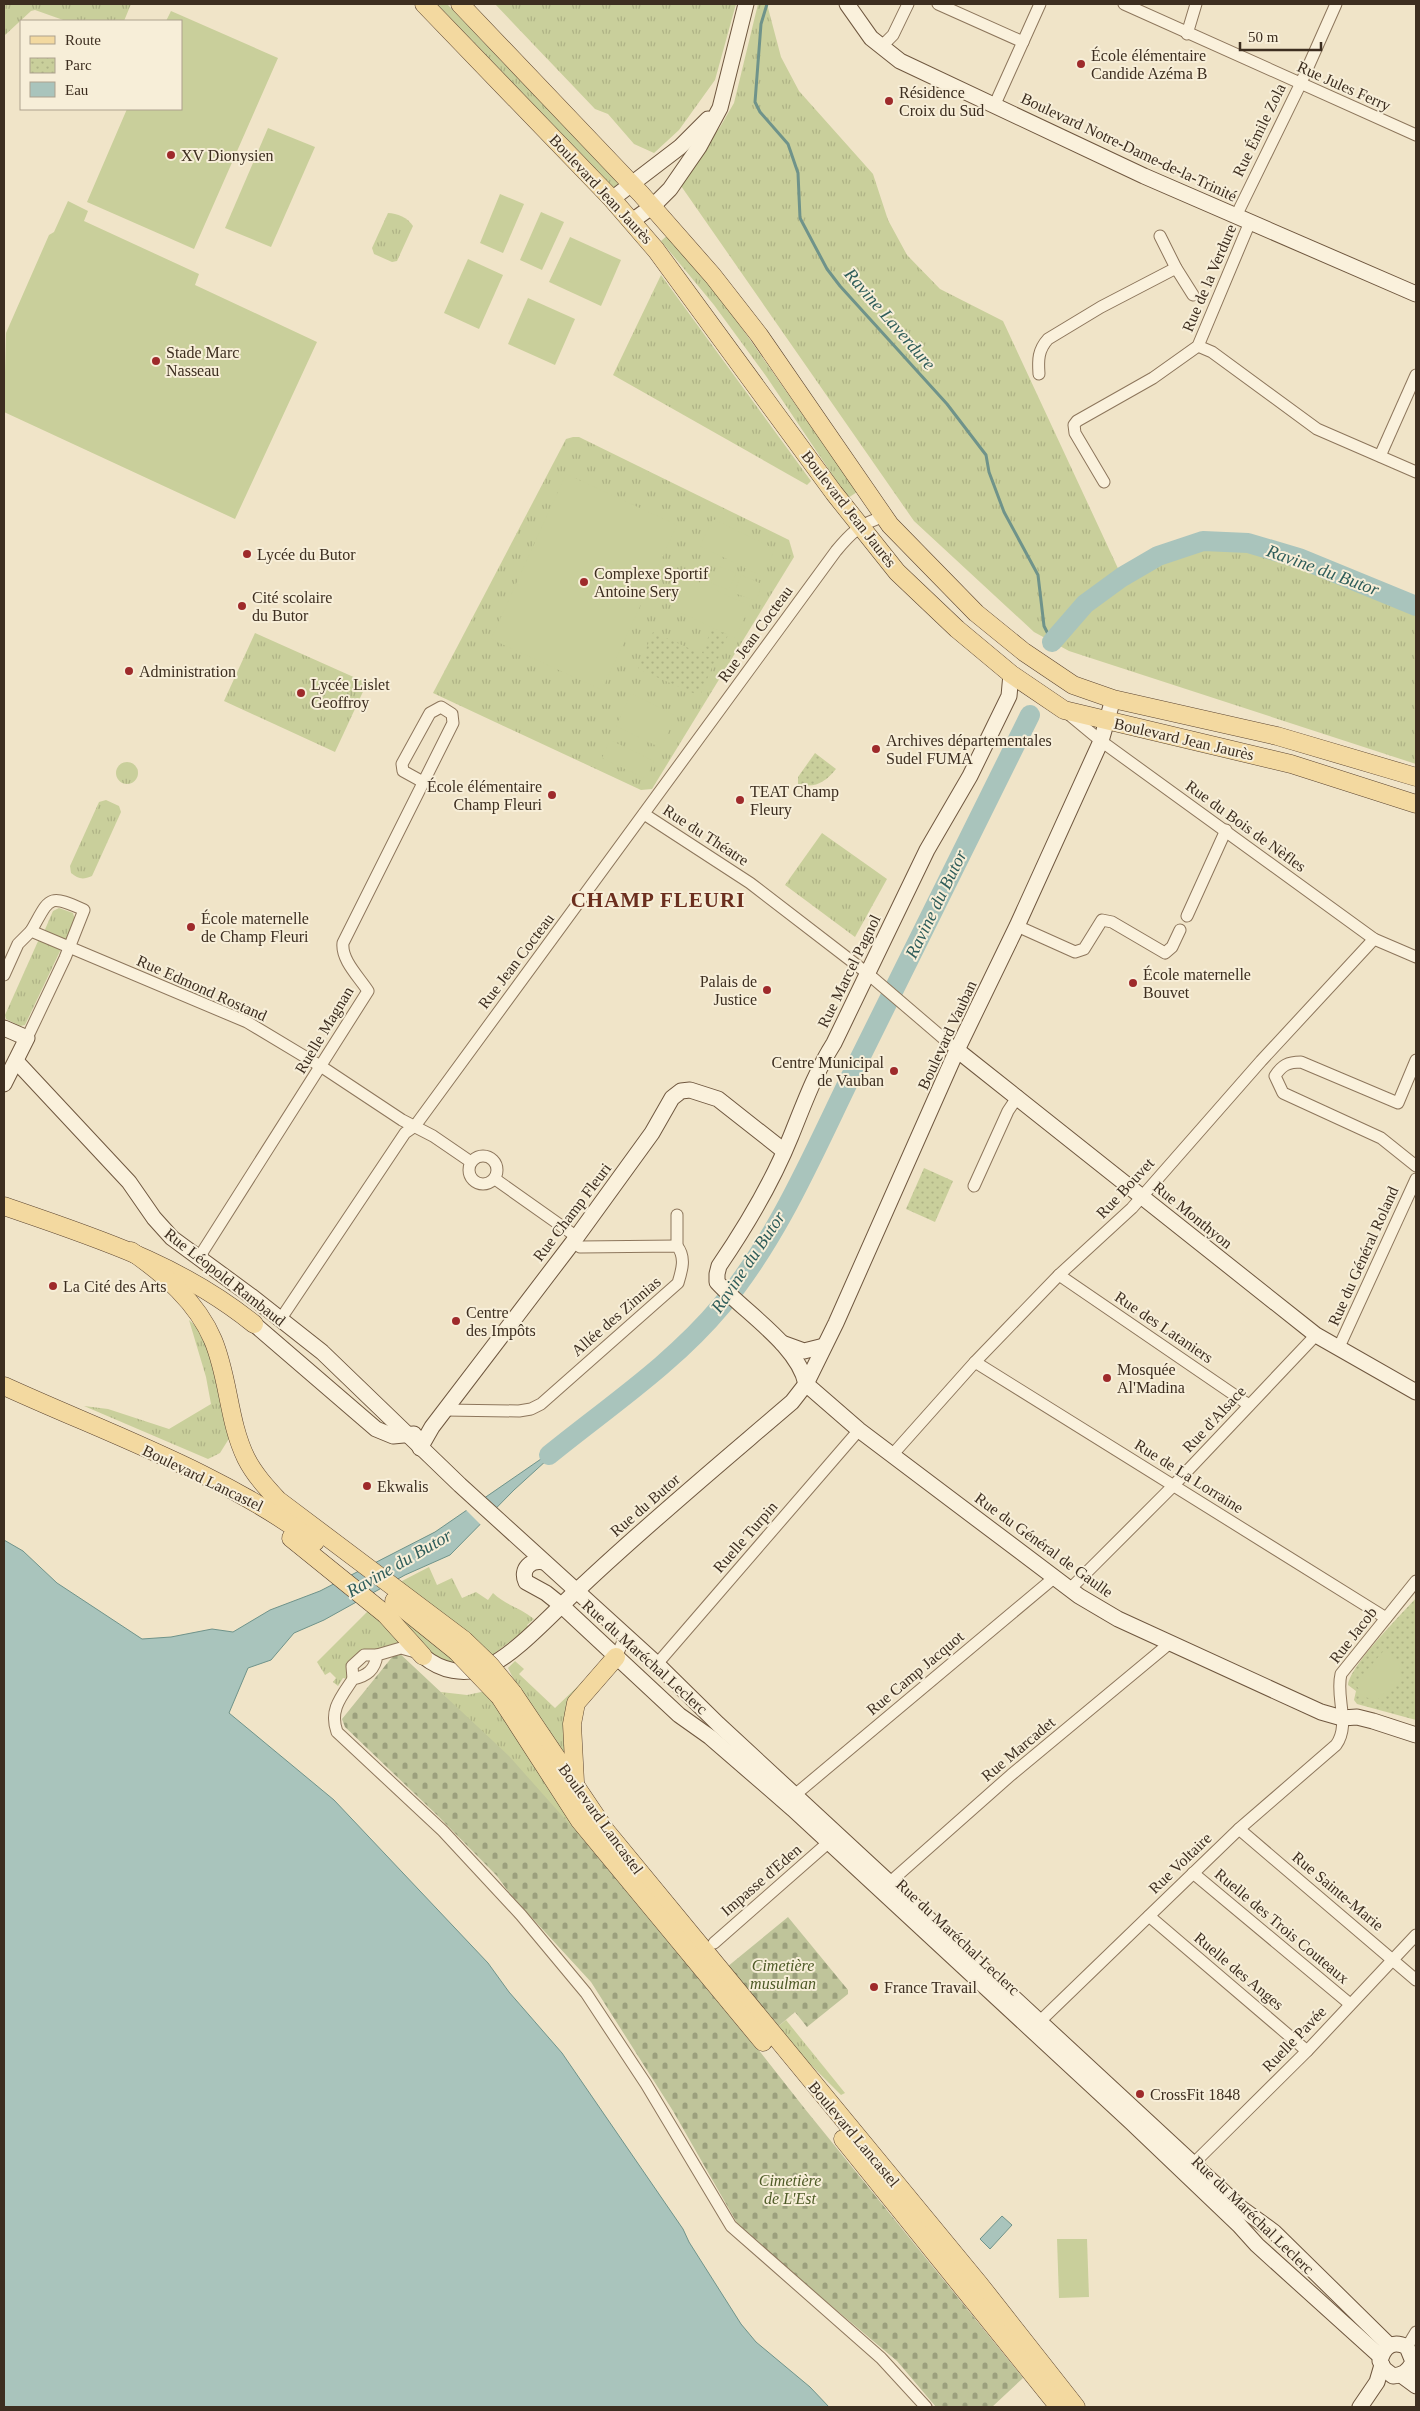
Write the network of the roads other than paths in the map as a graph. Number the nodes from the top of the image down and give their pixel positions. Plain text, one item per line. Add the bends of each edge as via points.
1 (424, 4) edge
2 (460, 4) edge
3 (746, 4) edge
4 (847, 4) edge
5 (908, 4) edge
6 (938, 4) edge
7 (1040, 4) edge
8 (1124, 4) edge
9 (1196, 4) edge
10 (1333, 5) edge
11 (1187, 34) junction
12 (1023, 42) junction
13 (881, 47) junction
14 (1300, 84) junction
15 (995, 104) junction
16 (720, 108) junction
17 (1416, 135) edge
18 (631, 183) junction
19 (612, 199) junction
20 (653, 206) junction
21 (1236, 216) junction
22 (632, 221) junction
23 (1250, 222) junction
24 (1160, 236) dead end
25 (1176, 268) junction
26 (1416, 294) edge
27 (1193, 295) dead end
28 (1198, 346) junction
29 (1039, 374) dead end
30 (1416, 375) edge
31 (1380, 456) junction
32 (1416, 472) edge
33 (1104, 482) dead end
34 (883, 517) junction
35 (860, 527) junction
36 (1011, 674) junction
37 (1073, 685) junction
38 (1113, 699) junction
39 (1064, 710) junction
40 (1106, 721) junction
41 (1101, 741) junction
42 (1416, 777) edge
43 (423, 782) junction
44 (1416, 804) edge
45 (644, 814) junction
46 (1226, 830) junction
47 (1186, 916) dead end
48 (1018, 926) junction
49 (1180, 930) dead end
50 (31, 931) junction
51 (1374, 939) junction
52 (69, 948) junction
53 (1416, 956) edge
54 (4, 975) edge
55 (871, 976) junction
56 (4, 1028) edge
57 (27, 1038) junction
58 (958, 1050) junction
59 (16, 1060) junction
60 (1416, 1060) edge
61 (322, 1067) junction
62 (5, 1080) edge
63 (1018, 1096) junction
64 (415, 1126) junction
65 (762, 1132) junction
66 (791, 1136) junction
67 (784, 1151) junction
68 (470, 1162) junction
69 (1416, 1166) edge
70 (495, 1178) junction
71 (1416, 1179) edge
72 (974, 1186) dead end
73 (1142, 1196) junction
74 (4, 1206) edge
75 (677, 1216) dead end
76 (575, 1240) junction
77 (677, 1246) junction
78 (131, 1251) junction
79 (198, 1259) junction
80 (1059, 1275) junction
81 (718, 1282) joint
82 (280, 1320) junction
83 (254, 1324) joint
84 (1316, 1335) junction
85 (782, 1343) junction
86 (824, 1346) junction
87 (1339, 1347) junction
88 (975, 1362) junction
89 (806, 1384) junction
90 (4, 1386) edge
91 (1416, 1392) edge
92 (1250, 1405) junction
93 (445, 1410) junction
94 (432, 1427) junction
95 (859, 1430) junction
96 (408, 1435) junction
97 (420, 1448) junction
98 (893, 1454) junction
99 (1173, 1486) junction
100 (512, 1534) joint
101 (311, 1539) junction
102 (544, 1562) junction
103 (1055, 1577) junction
104 (1416, 1581) edge
105 (1070, 1589) junction
106 (575, 1592) junction
107 (561, 1605) junction
108 (1386, 1618) junction
109 (625, 1637) junction
110 (1170, 1643) junction
111 (460, 1646) junction
112 (377, 1655) junction
113 (423, 1656) junction
114 (616, 1657) junction
115 (657, 1664) junction
116 (353, 1680) junction
117 (506, 1695) junction
118 (1342, 1718) junction
119 (1416, 1735) edge
120 (575, 1785) junction
121 (796, 1794) junction
122 (1239, 1829) junction
123 (829, 1842) junction
124 (1193, 1873) junction
125 (889, 1883) junction
126 (1149, 1916) junction
127 (1416, 1935) edge
128 (714, 1943) dead end
129 (1393, 1958) junction
130 (1416, 1980) edge
131 (1350, 2004) junction
132 (1035, 2026) junction
133 (1307, 2051) junction
134 (1193, 2164) junction
135 (1416, 2332) edge
136 (1407, 2347) junction
137 (1384, 2356) junction
138 (1414, 2366) edge
139 (1397, 2375) junction
140 (1416, 2386) edge
141 (1055, 2399) edge
142 (926, 2407) edge
143 (1076, 2407) edge
144 (1083, 2407) edge
145 (1361, 2407) edge

1 - 19 main road, Boulevard Jean Jaurès
2 - 18 main road, Boulevard Jean Jaurès
3 - 16 street
4 - 13 street, Boulevard Notre-Dame-de-la-Trinité
5 - 13 street via 893,35
6 - 12 street
7 - 12 street
8 - 11 street, Rue Jules Ferry
9 - 11 street
10 - 14 street, Rue Émile Zola
11 - 14 street, Rue Jules Ferry
12 - 15 street
13 - 15 street, Boulevard Notre-Dame-de-la-Trinité via 900,61
14 - 17 street, Rue Jules Ferry
14 - 21 street, Rue Émile Zola
15 - 21 street, Boulevard Notre-Dame-de-la-Trinité
16 - 18 street via 680,147
16 - 20 street via 699,147 670,189
18 - 19 street
18 - 20 main road, Boulevard Jean Jaurès
19 - 22 main road, Boulevard Jean Jaurès
20 - 22 street
20 - 34 main road, Boulevard Jean Jaurès via 759,335
21 - 23 street, Boulevard Notre-Dame-de-la-Trinité
22 - 35 main road, Boulevard Jean Jaurès via 700,307
23 - 26 street, Boulevard Notre-Dame-de-la-Trinité
23 - 28 street, Rue de la Verdure
24 - 25 street
25 - 27 street
25 - 29 street via 1048,339 1041,346
28 - 31 street via 1212,352 1317,428
28 - 33 street via 1152,378 1076,421 1075,433
30 - 31 street
31 - 32 street
34 - 35 street, Rue Jean Cocteau
34 - 37 main road, Boulevard Jean Jaurès via 976,613
35 - 36 main road, Boulevard Jean Jaurès via 897,572 957,630
35 - 45 street, Rue Jean Cocteau via 836,551
36 - 37 main road via 1019,666 1025,666 1056,684
36 - 39 main road, Boulevard Jean Jaurès
36 - 55 street, Rue Marcel Pagnol via 1005,705 966,784 927,850
37 - 38 main road, Boulevard Jean Jaurès
38 - 40 street, Boulevard Vauban
38 - 42 main road, Boulevard Jean Jaurès via 1277,736
39 - 40 main road, Boulevard Jean Jaurès
39 - 41 street, Rue du Bois de Nèfles
40 - 41 street, Boulevard Vauban
40 - 44 main road, Boulevard Jean Jaurès via 1291,764
41 - 46 street, Rue du Bois de Nèfles
41 - 48 street, Boulevard Vauban
43 - 43 street, Ruelle Magnan via 453,723 452,714 441,707 430,713 402,764 403,771
43 - 61 street, Ruelle Magnan via 343,943 342,951 368,991
45 - 55 street, Rue du Théatre via 750,883
45 - 64 street, Rue Jean Cocteau
46 - 47 street
46 - 51 street, Rue du Bois de Nèfles
48 - 49 street via 1075,952 1084,949 1102,920 1112,922 1165,953 1172,947
48 - 58 street, Boulevard Vauban
50 - 52 street, Rue Edmond Rostand
50 - 52 street via 47,904 60,899 84,910
50 - 54 street via 18,944
51 - 53 street, Rue du Bois de Nèfles
51 - 73 street, Rue Bouvet
52 - 57 street
52 - 61 street, Rue Edmond Rostand via 247,1022
55 - 58 street, Rue du Théatre
55 - 66 street, Rue Marcel Pagnol via 821,1063
56 - 57 street
57 - 59 street
58 - 63 street, Rue Monthyon
58 - 86 street, Boulevard Vauban
59 - 62 street
59 - 79 street, Rue Léopold Rambaud via 129,1182 160,1227
60 - 69 street via 1398,1103 1301,1062 1282,1066 1275,1076 1283,1093 1382,1138
61 - 64 street, Rue Edmond Rostand
61 - 79 street, Ruelle Magnan
63 - 72 street
63 - 73 street, Rue Monthyon
64 - 68 street, Rue Edmond Rostand
64 - 82 street, Rue Jean Cocteau via 405,1133
65 - 66 street, Rue Champ Fleuri
65 - 67 street, Rue Champ Fleuri
65 - 76 street, Rue Champ Fleuri via 718,1099 690,1090 681,1092 672,1098 652,1133
66 - 67 street, Rue Marcel Pagnol
67 - 81 street, Rue Marcel Pagnol via 749,1223 719,1266
68 - 70 street via 470,1176 474,1181 485,1184
68 - 70 street via 480,1156 490,1157 498,1167
70 - 76 street
71 - 87 street, Rue du Général Roland
73 - 80 street, Rue Bouvet
73 - 84 street, Rue Monthyon
74 - 78 main road
75 - 77 street, Allée des Zinnias
76 - 77 street via 580,1247
76 - 93 street, Rue Champ Fleuri
77 - 93 street, Allée des Zinnias via 683,1259 678,1283 541,1404 520,1410
78 - 83 main road via 193,1282
78 - 101 main road, Boulevard Lancastel via 176,1287 204,1324 220,1360 237,1436 246,1458 260,1480
79 - 82 street, Rue Léopold Rambaud
80 - 88 street, Rue Bouvet
80 - 92 street, Rue des Lataniers
81 - 85 street, Rue du Général de Gaulle
82 - 96 street, Rue Léopold Rambaud via 322,1352
83 - 96 street, Rue Léopold Rambaud via 376,1429 394,1436
84 - 87 street, Rue Monthyon
84 - 92 street, Rue d'Alsace
85 - 86 street, Rue du Général de Gaulle via 804,1350
85 - 89 street, Rue du Général de Gaulle via 804,1375
86 - 89 street, Boulevard Vauban
87 - 91 street, Rue Monthyon
88 - 98 street, Rue Bouvet
88 - 99 street, Rue de La Lorraine
89 - 95 street, Rue du Général de Gaulle
89 - 106 street, Rue du Butor via 792,1402
90 - 101 main road, Boulevard Lancastel via 180,1464 264,1518
92 - 99 street, Rue d'Alsace
93 - 94 street, Rue Champ Fleuri
94 - 96 street
94 - 97 street, Rue Champ Fleuri
95 - 98 street, Rue du Général de Gaulle
95 - 115 street, Ruelle Turpin
96 - 97 street, Rue Léopold Rambaud
97 - 100 street, Rue Léopold Rambaud
98 - 103 street, Rue du Général de Gaulle
99 - 105 street, Rue d'Alsace
99 - 108 street, Rue de La Lorraine
100 - 102 street, Rue du Maréchal Leclerc
101 - 111 main road, Boulevard Lancastel
101 - 111 main road, Boulevard Lancastel via 396,1588
101 - 113 main road
102 - 106 street, Rue du Maréchal Leclerc
102 - 107 street, Rue du Maréchal Leclerc via 531,1562 524,1577 526,1582
103 - 105 street, Rue du Général de Gaulle
103 - 121 street, Rue Camp Jacquot
104 - 108 street, Rue Jacob
105 - 110 street, Rue du Général de Gaulle via 1104,1612
106 - 107 street, Rue du Butor
106 - 109 street, Rue du Maréchal Leclerc
107 - 113 street, Rue du Butor via 509,1653 487,1667 467,1672 450,1670 433,1665
107 - 114 street, Rue du Maréchal Leclerc
108 - 118 street, Rue Jacob via 1341,1674 1338,1691
109 - 114 street
109 - 115 street, Rue du Maréchal Leclerc
110 - 118 street, Rue du Général de Gaulle via 1321,1712
110 - 125 street, Rue Marcadet via 1011,1775
111 - 117 main road, Boulevard Lancastel, bridge via 490,1665
112 - 113 street via 401,1648
112 - 116 street via 376,1665 365,1677
112 - 116 street via 364,1655 352,1666
114 - 120 main road via 576,1703 572,1724
114 - 123 street, Rue du Maréchal Leclerc
115 - 121 street, Rue du Maréchal Leclerc
116 - 142 street via 337,1702 334,1712 337,1732 443,1831 521,1915 586,1993 646,2084 731,2226 881,2358
117 - 120 main road, Boulevard Lancastel
117 - 141 main road, Boulevard Lancastel via 580,1821
118 - 119 street, Rue du Général de Gaulle via 1357,1717
118 - 122 street, Rue Voltaire via 1343,1728 1336,1745
120 - 141 main road, Boulevard Lancastel via 632,1864 980,2285
121 - 125 street, Rue du Maréchal Leclerc
122 - 124 street, Rue Voltaire
122 - 129 street, Rue Sainte-Marie
123 - 128 street, Impasse d'Eden
123 - 132 street, Rue du Maréchal Leclerc
124 - 126 street, Rue Voltaire
124 - 131 street, Ruelle des Trois Couteaux
125 - 132 street, Rue du Maréchal Leclerc
126 - 132 street, Rue Voltaire
126 - 133 street, Ruelle des Anges
127 - 129 street, Ruelle Pavée
129 - 130 street, Rue Sainte-Marie
129 - 131 street, Ruelle Pavée
131 - 133 street, Ruelle Pavée
132 - 134 street, Rue du Maréchal Leclerc
132 - 137 street, Rue du Maréchal Leclerc via 1257,2245
133 - 134 street, Ruelle Pavée
134 - 137 street, Rue du Maréchal Leclerc via 1251,2217 1274,2232
135 - 136 street
136 - 137 street via 1398,2344
136 - 138 street
137 - 139 street, Rue du Maréchal Leclerc
137 - 145 street via 1377,2382
138 - 139 street
139 - 140 street, Rue du Maréchal Leclerc
139 - 145 street
141 - 143 main road, Boulevard Lancastel
141 - 144 main road

